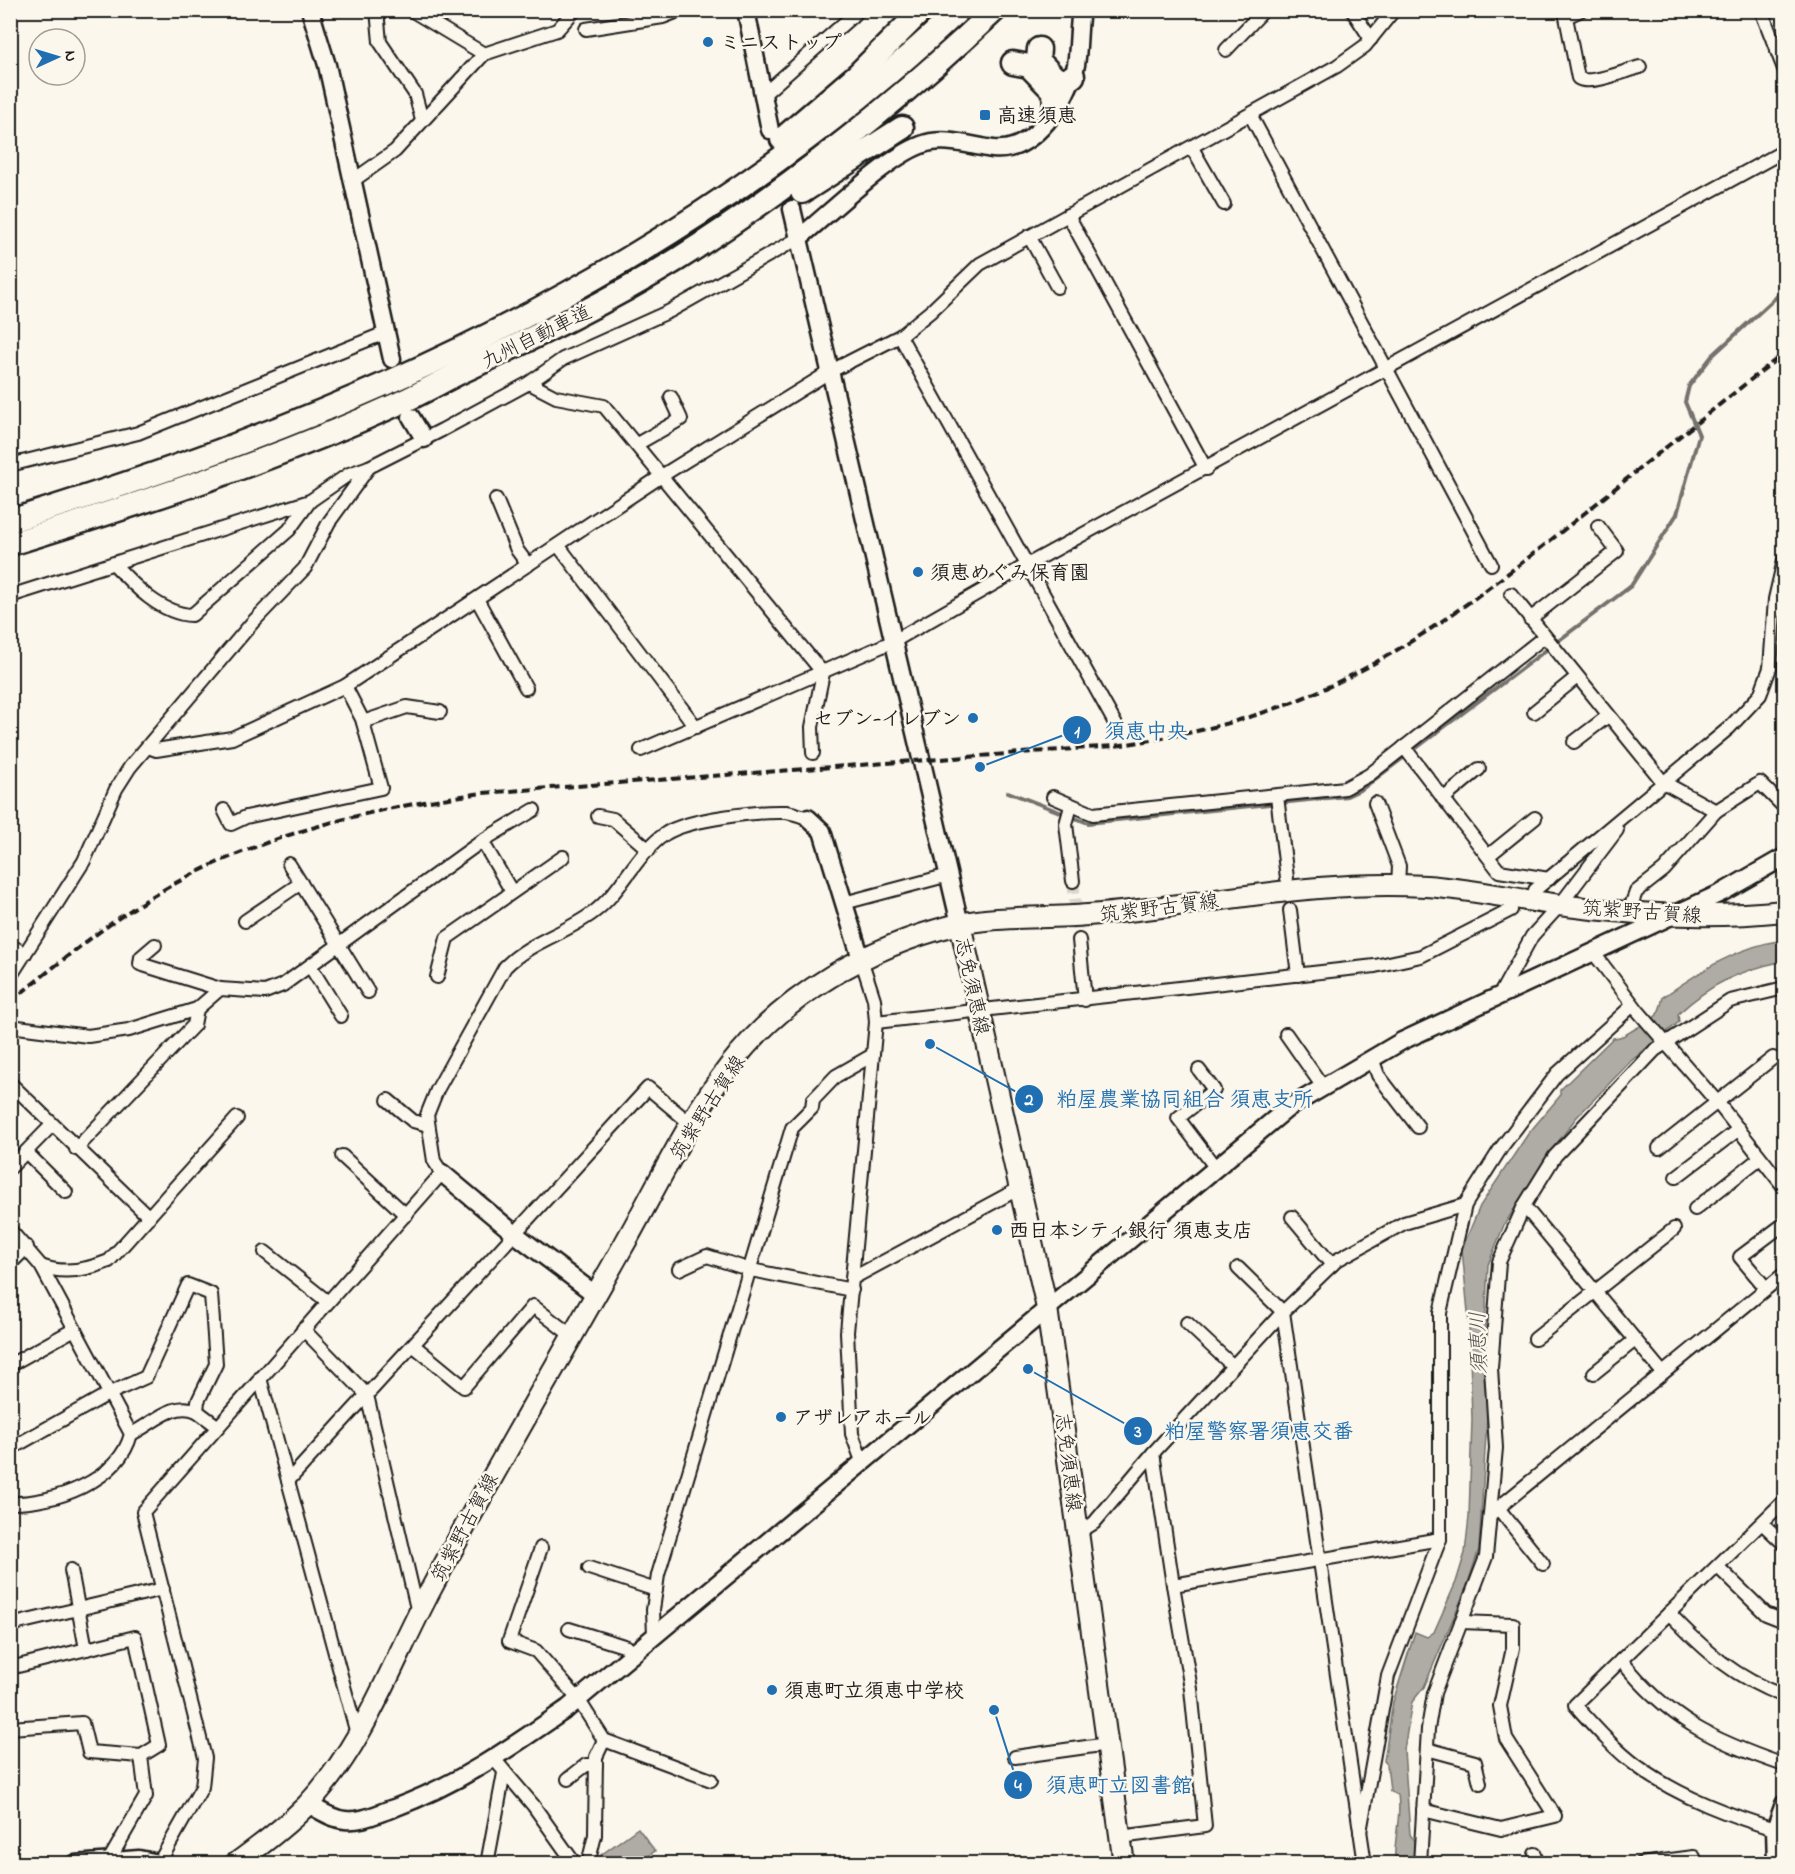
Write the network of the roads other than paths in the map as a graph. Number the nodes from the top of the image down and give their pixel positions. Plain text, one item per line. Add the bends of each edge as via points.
1 (310, 10) edge
2 (377, 10) edge
3 (411, 10) edge
4 (575, 10) edge
5 (681, 10) edge
6 (746, 10) edge
7 (860, 10) edge
8 (922, 10) edge
9 (959, 10) edge
10 (995, 10) edge
11 (1081, 10) edge
12 (1264, 10) edge
13 (1352, 10) edge
14 (1394, 10) edge
15 (1581, 10) edge
16 (1761, 10) edge
17 (586, 29) dead end
18 (1371, 39) junction
19 (1039, 49) dead end
20 (1226, 50) dead end
21 (484, 54) junction
22 (1013, 63) dead end
23 (1640, 67) dead end
24 (1785, 69) edge
25 (1073, 76) junction
26 (764, 94) junction
27 (1055, 110) junction
28 (1251, 116) junction
29 (422, 120) junction
30 (902, 128) dead end
31 (770, 130) dead end
32 (1192, 148) junction
33 (1785, 151) edge
34 (351, 182) junction
35 (1224, 204) dead end
36 (792, 208) dead end
37 (1068, 215) junction
38 (1029, 236) junction
39 (799, 238) junction
40 (1057, 288) dead end
41 (559, 298) junction
42 (604, 302) junction
43 (385, 333) junction
44 (900, 336) junction
45 (392, 359) dead end
46 (1385, 369) junction
47 (831, 371) junction
48 (529, 383) junction
49 (671, 397) dead end
50 (411, 417) dead end
51 (424, 439) junction
52 (637, 444) junction
53 (10, 465) edge
54 (369, 466) junction
55 (1206, 469) junction
56 (663, 475) junction
57 (496, 499) dead end
58 (310, 501) junction
59 (10, 521) edge
60 (1598, 526) dead end
61 (10, 544) edge
62 (558, 545) junction
63 (1785, 560) edge
64 (114, 564) junction
65 (1491, 564) dead end
66 (528, 565) junction
67 (1027, 565) junction
68 (1511, 594) dead end
69 (10, 596) edge
70 (477, 599) junction
71 (1530, 619) junction
72 (1785, 632) edge
73 (1544, 637) junction
74 (1772, 640) junction
75 (894, 641) junction
76 (823, 673) junction
77 (1577, 677) junction
78 (345, 686) junction
79 (526, 688) dead end
80 (440, 712) dead end
81 (1534, 712) dead end
82 (1608, 716) junction
83 (363, 722) junction
84 (1116, 725) dead end
85 (696, 727) junction
86 (1574, 742) dead end
87 (148, 747) junction
88 (1404, 747) junction
89 (641, 750) dead end
90 (813, 753) dead end
91 (1479, 769) dead end
92 (1663, 782) junction
93 (1278, 796) junction
94 (1053, 797) dead end
95 (1443, 799) junction
96 (1375, 803) dead end
97 (1071, 806) junction
98 (1785, 807) edge
99 (224, 810) dead end
100 (534, 810) dead end
101 (1716, 811) junction
102 (1631, 812) junction
103 (598, 816) dead end
104 (808, 818) joint
105 (1535, 818) dead end
106 (482, 841) junction
107 (649, 850) junction
108 (1488, 856) junction
109 (563, 857) dead end
110 (1785, 857) edge
111 (289, 864) dead end
112 (949, 875) junction
113 (1287, 878) dead end
114 (1548, 879) junction
115 (1073, 881) tunnel mouth
116 (301, 883) junction
117 (1398, 885) junction
118 (1535, 890) dead end
119 (512, 892) junction
120 (844, 903) junction
121 (1560, 905) junction
122 (1290, 910) dead end
123 (1511, 910) dead end
124 (1629, 911) junction
125 (1785, 911) edge
126 (1671, 915) junction
127 (245, 921) dead end
128 (960, 924) junction
129 (1079, 940) tunnel mouth
130 (339, 944) junction
131 (10, 945) edge
132 (155, 945) dead end
133 (1593, 952) junction
134 (25, 954) junction
135 (861, 959) junction
136 (310, 966) junction
137 (1298, 975) junction
138 (10, 977) edge
139 (437, 977) dead end
140 (1785, 988) edge
141 (220, 989) junction
142 (368, 992) dead end
143 (1499, 997) junction
144 (1085, 1000) junction
145 (1635, 1008) junction
146 (197, 1009) junction
147 (978, 1012) junction
148 (341, 1016) dead end
149 (876, 1022) junction
150 (10, 1026) edge
151 (1286, 1034) dead end
152 (1663, 1042) junction
153 (871, 1056) junction
154 (1372, 1058) junction
155 (1773, 1058) dead end
156 (1199, 1070) dead end
157 (10, 1083) edge
158 (1323, 1087) junction
159 (388, 1100) dead end
160 (1717, 1102) junction
161 (237, 1118) dead end
162 (52, 1125) junction
163 (428, 1125) junction
164 (692, 1125) junction
165 (1419, 1127) dead end
166 (1739, 1129) junction
167 (1659, 1148) dead end
168 (76, 1149) junction
169 (26, 1152) junction
170 (342, 1156) dead end
171 (1760, 1158) junction
172 (1215, 1167) junction
173 (10, 1168) edge
174 (442, 1173) junction
175 (1676, 1177) dead end
176 (1785, 1187) edge
177 (1020, 1188) junction
178 (66, 1192) dead end
179 (1465, 1205) junction
180 (1524, 1206) junction
181 (1695, 1209) dead end
182 (406, 1215) junction
183 (149, 1217) junction
184 (1292, 1217) dead end
185 (1785, 1224) edge
186 (1674, 1229) dead end
187 (10, 1230) edge
188 (515, 1234) junction
189 (27, 1247) junction
190 (265, 1252) dead end
191 (10, 1264) edge
192 (1332, 1265) junction
193 (41, 1266) junction
194 (1238, 1268) dead end
195 (679, 1269) dead end
196 (751, 1270) junction
197 (1785, 1274) edge
198 (853, 1284) junction
199 (1766, 1288) junction
200 (1594, 1292) junction
201 (596, 1294) junction
202 (328, 1302) junction
203 (1047, 1308) junction
204 (1283, 1312) junction
205 (1186, 1323) dead end
206 (303, 1329) junction
207 (73, 1330) junction
208 (572, 1336) junction
209 (1535, 1339) dead end
210 (1635, 1340) junction
211 (413, 1345) junction
212 (10, 1365) edge
213 (1233, 1366) junction
214 (1662, 1372) junction
215 (1594, 1374) dead end
216 (260, 1378) junction
217 (108, 1394) junction
218 (367, 1395) junction
219 (197, 1411) junction
220 (217, 1426) junction
221 (131, 1434) junction
222 (10, 1449) edge
223 (1153, 1453) junction
224 (862, 1461) junction
225 (288, 1481) junction
226 (1785, 1501) edge
227 (10, 1503) edge
228 (1495, 1511) junction
229 (1763, 1524) junction
230 (1077, 1533) junction
231 (1440, 1539) junction
232 (1785, 1544) edge
233 (541, 1548) dead end
234 (1321, 1561) junction
235 (1543, 1564) dead end
236 (589, 1568) dead end
237 (1718, 1568) junction
238 (71, 1570) dead end
239 (1173, 1585) junction
240 (163, 1589) junction
241 (656, 1590) junction
242 (78, 1608) junction
243 (418, 1613) junction
244 (1669, 1613) junction
245 (1785, 1621) edge
246 (1461, 1622) junction
247 (10, 1624) edge
248 (569, 1629) dead end
249 (654, 1635) junction
250 (86, 1649) junction
251 (633, 1653) junction
252 (1621, 1660) junction
253 (10, 1668) edge
254 (1785, 1696) edge
255 (579, 1699) junction
256 (10, 1728) edge
257 (357, 1734) junction
258 (604, 1740) junction
259 (1108, 1744) junction
260 (1427, 1749) junction
261 (141, 1756) junction
262 (1015, 1757) dead end
263 (596, 1765) junction
264 (1785, 1765) edge
265 (499, 1766) junction
266 (568, 1779) dead end
267 (711, 1780) dead end
268 (1480, 1783) dead end
269 (308, 1804) junction
270 (1785, 1804) edge
271 (1423, 1810) junction
272 (1780, 1831) edge
273 (1360, 1832) junction
274 (1120, 1838) junction
275 (111, 1857) dead end
276 (162, 1862) edge
277 (75, 1863) edge
278 (235, 1863) edge
279 (486, 1863) edge
280 (575, 1863) edge
281 (588, 1863) edge
282 (1124, 1863) edge
283 (1365, 1863) edge
284 (1420, 1863) edge
285 (1640, 1863) edge
286 (1695, 1863) edge
287 (1776, 1863) edge

1 - 34 street via 327,64
2 - 29 street via 380,42 415,94
3 - 21 street
4 - 21 street via 557,30
5 - 17 street via 663,17
6 - 26 street
7 - 26 street
8 - 41 highway via 858,74 701,204
9 - 41 highway, 九州自動車道 via 851,105 759,173 664,237
10 - 42 highway, 九州自動車道 via 912,87 815,165 729,226
11 - 25 street
12 - 20 street
13 - 18 street
14 - 18 street
15 - 23 street via 1566,17 1578,78 1592,81
16 - 24 street
18 - 28 street via 1337,66
19 - 25 highway via 1038,60 1055,78 1066,81
21 - 29 street
22 - 27 highway via 1029,66 1054,92
25 - 27 street
26 - 31 street
27 - 39 street via 1033,137 1010,148 941,142 903,153
28 - 32 street
28 - 46 street
29 - 34 street via 395,151
30 - 42 highway via 718,245
32 - 35 street
32 - 37 street
33 - 46 street
34 - 43 street
36 - 39 street
37 - 38 street
37 - 55 street
38 - 40 street
38 - 44 street via 980,264
39 - 47 street
39 - 48 street via 669,311 563,359
41 - 59 highway, 九州自動車道 via 390,380 250,440
42 - 61 highway, 九州自動車道 via 395,405 124,509
43 - 45 street
43 - 53 street via 138,433
44 - 47 street
44 - 67 street
46 - 55 street
46 - 65 street
47 - 56 street
47 - 75 street
48 - 51 street
48 - 52 street via 556,397 604,406
49 - 52 street via 681,419
50 - 51 street
51 - 54 street
52 - 56 street
54 - 58 street via 349,474
54 - 87 street via 329,522 305,568 237,640
55 - 67 street
56 - 62 street
56 - 76 street
57 - 66 street via 517,550
58 - 64 street
58 - 64 street via 289,530 192,615 175,614 138,588
60 - 71 street via 1617,551
62 - 66 street
62 - 85 street
63 - 74 street via 1775,599
64 - 69 street
66 - 70 street
67 - 75 street
67 - 84 street
68 - 71 street
70 - 78 street
70 - 79 street
71 - 73 street
72 - 74 street
73 - 77 street
73 - 88 street
74 - 92 street via 1767,682 1755,702
75 - 76 street
75 - 112 street
76 - 85 street
76 - 90 street via 813,727
77 - 81 street
77 - 82 street
78 - 83 street
78 - 87 street via 232,738 156,750
80 - 83 street via 408,707
82 - 86 street
82 - 92 street
83 - 99 street via 381,788 246,817 231,824
85 - 89 street
87 - 134 street via 116,789 84,861
88 - 93 street via 1356,784
88 - 95 street
91 - 95 street
92 - 101 street
92 - 102 street
93 - 97 street via 1093,814
93 - 113 street
94 - 97 street
95 - 108 street
96 - 117 street via 1399,866
97 - 115 street via 1066,824
98 - 101 street via 1760,783
100 - 106 street
101 - 124 street via 1664,870 1636,892
102 - 114 street
102 - 121 street
103 - 107 street via 613,819
104 - 107 street via 788,812 686,824 665,834
104 - 120 street via 822,831
105 - 108 street
106 - 119 street
106 - 130 street
107 - 163 street via 596,911 521,952 505,967 437,1090 427,1115
108 - 114 street via 1499,871
109 - 119 street
110 - 126 street via 1723,892
111 - 116 street
112 - 120 street
112 - 128 street
114 - 118 street
116 - 127 street
116 - 130 street
117 - 121 main road, 筑紫野古賀線 via 1469,890
117 - 128 main road, 筑紫野古賀線 via 1317,888 1088,915
119 - 139 street via 447,938
120 - 135 street
121 - 124 main road, 筑紫野古賀線
121 - 143 street via 1532,936
122 - 137 street
123 - 137 street via 1421,956
124 - 126 main road, 筑紫野古賀線
125 - 126 main road, 筑紫野古賀線
126 - 133 street
128 - 135 main road, 筑紫野古賀線 via 903,940
128 - 147 main road, 志免須恵線
129 - 144 street
130 - 136 street
130 - 142 street
131 - 134 street
132 - 141 street via 141,957 140,964
133 - 143 street
133 - 145 street
134 - 138 street
135 - 149 street via 874,999
135 - 164 main road, 筑紫野古賀線 via 790,1005 763,1030 731,1063
136 - 141 street via 265,992
136 - 148 street
137 - 144 street
140 - 152 street via 1730,1001
141 - 146 street
143 - 154 street
144 - 147 street
145 - 152 street
145 - 179 street via 1557,1074 1501,1148
146 - 150 street via 129,1030 88,1036
146 - 168 street via 194,1025
147 - 149 street
147 - 177 main road, 志免須恵線
149 - 153 street
151 - 158 street
152 - 160 street
152 - 180 street via 1555,1156
153 - 196 street via 836,1076 792,1128
153 - 198 street
154 - 158 street
154 - 165 street via 1378,1075
155 - 160 street
156 - 172 street via 1214,1090 1178,1118
157 - 162 street
158 - 172 street via 1288,1108
159 - 163 street via 412,1121
160 - 166 street
160 - 167 street
161 - 183 street
162 - 168 street
162 - 169 street
163 - 174 street via 434,1161
164 - 188 street via 648,1088
164 - 201 main road, 筑紫野古賀線
166 - 171 street
166 - 175 street
168 - 183 street
169 - 173 street
169 - 178 street
170 - 182 street
171 - 176 street
171 - 181 street
172 - 203 street
174 - 182 street
174 - 188 street
177 - 198 street
177 - 203 main road, 志免須恵線
179 - 192 street via 1404,1223
179 - 231 street via 1440,1313
180 - 200 street
180 - 228 street via 1499,1262 1491,1368 1496,1417
182 - 202 street
183 - 193 street via 109,1261 86,1270
184 - 192 street
185 - 199 street via 1740,1257
186 - 200 street
187 - 189 street
188 - 201 street
188 - 211 street
189 - 191 street
189 - 193 street
190 - 202 street
192 - 204 street
193 - 207 street
194 - 204 street
195 - 196 street via 707,1256
196 - 198 street
196 - 241 street
197 - 199 street
198 - 224 street via 847,1332 852,1434
199 - 214 street
200 - 209 street
200 - 210 street
201 - 208 main road, 筑紫野古賀線
202 - 206 street
203 - 224 street
203 - 230 main road, 志免須恵線
204 - 213 street
204 - 234 street
205 - 213 street
206 - 216 street
206 - 218 street
207 - 212 street
207 - 217 street
208 - 211 street via 533,1306 464,1387
208 - 243 main road, 筑紫野古賀線
210 - 214 street
210 - 215 street
211 - 218 street
213 - 223 street
214 - 228 street
216 - 220 street
216 - 225 street
217 - 219 street via 146,1377 188,1285 211,1294 216,1364
217 - 221 street
217 - 222 street
218 - 225 street
218 - 243 street
219 - 220 street
219 - 221 street via 173,1409
220 - 240 street via 143,1512
221 - 227 street via 129,1443 104,1474 67,1493 31,1503
223 - 230 street via 1094,1523
223 - 239 street
224 - 249 street
225 - 257 street
226 - 229 street
228 - 235 street
228 - 246 street via 1486,1557
229 - 232 street
229 - 237 street
230 - 259 main road, 志免須恵線
231 - 234 street
231 - 273 street via 1388,1676
233 - 255 street via 509,1641 536,1651
234 - 239 street
234 - 273 street
236 - 241 street
237 - 244 street
237 - 245 street via 1766,1614
238 - 242 street
239 - 274 street via 1191,1689 1205,1826
240 - 242 street
240 - 276 street via 205,1758 202,1786
241 - 249 street
242 - 247 street
242 - 250 street
243 - 257 main road, 筑紫野古賀線
244 - 252 street
244 - 254 street via 1726,1668
246 - 260 street via 1434,1693
246 - 271 street via 1513,1624 1513,1648 1500,1706 1506,1739 1555,1816 1501,1829
248 - 251 street via 627,1647
249 - 251 street
250 - 253 street
250 - 261 street via 135,1637 159,1745
251 - 255 street
252 - 264 street via 1671,1713 1731,1746
252 - 272 street via 1575,1705 1635,1765 1660,1782 1715,1808
255 - 258 street
255 - 265 street
256 - 261 street via 82,1723 89,1752
257 - 269 main road, 筑紫野古賀線
258 - 263 street
258 - 267 street
259 - 262 street
259 - 274 main road, 志免須恵線
260 - 268 street via 1475,1762
260 - 271 street
261 - 275 street via 146,1796
263 - 266 street via 586,1765
263 - 281 street via 595,1835
265 - 269 street via 362,1819 345,1820
265 - 279 street
265 - 280 street
269 - 278 main road, 筑紫野古賀線
270 - 272 street
271 - 284 street
272 - 287 street
273 - 283 street
274 - 282 main road, 志免須恵線
276 - 277 street via 140,1858
285 - 286 street via 1694,1857

